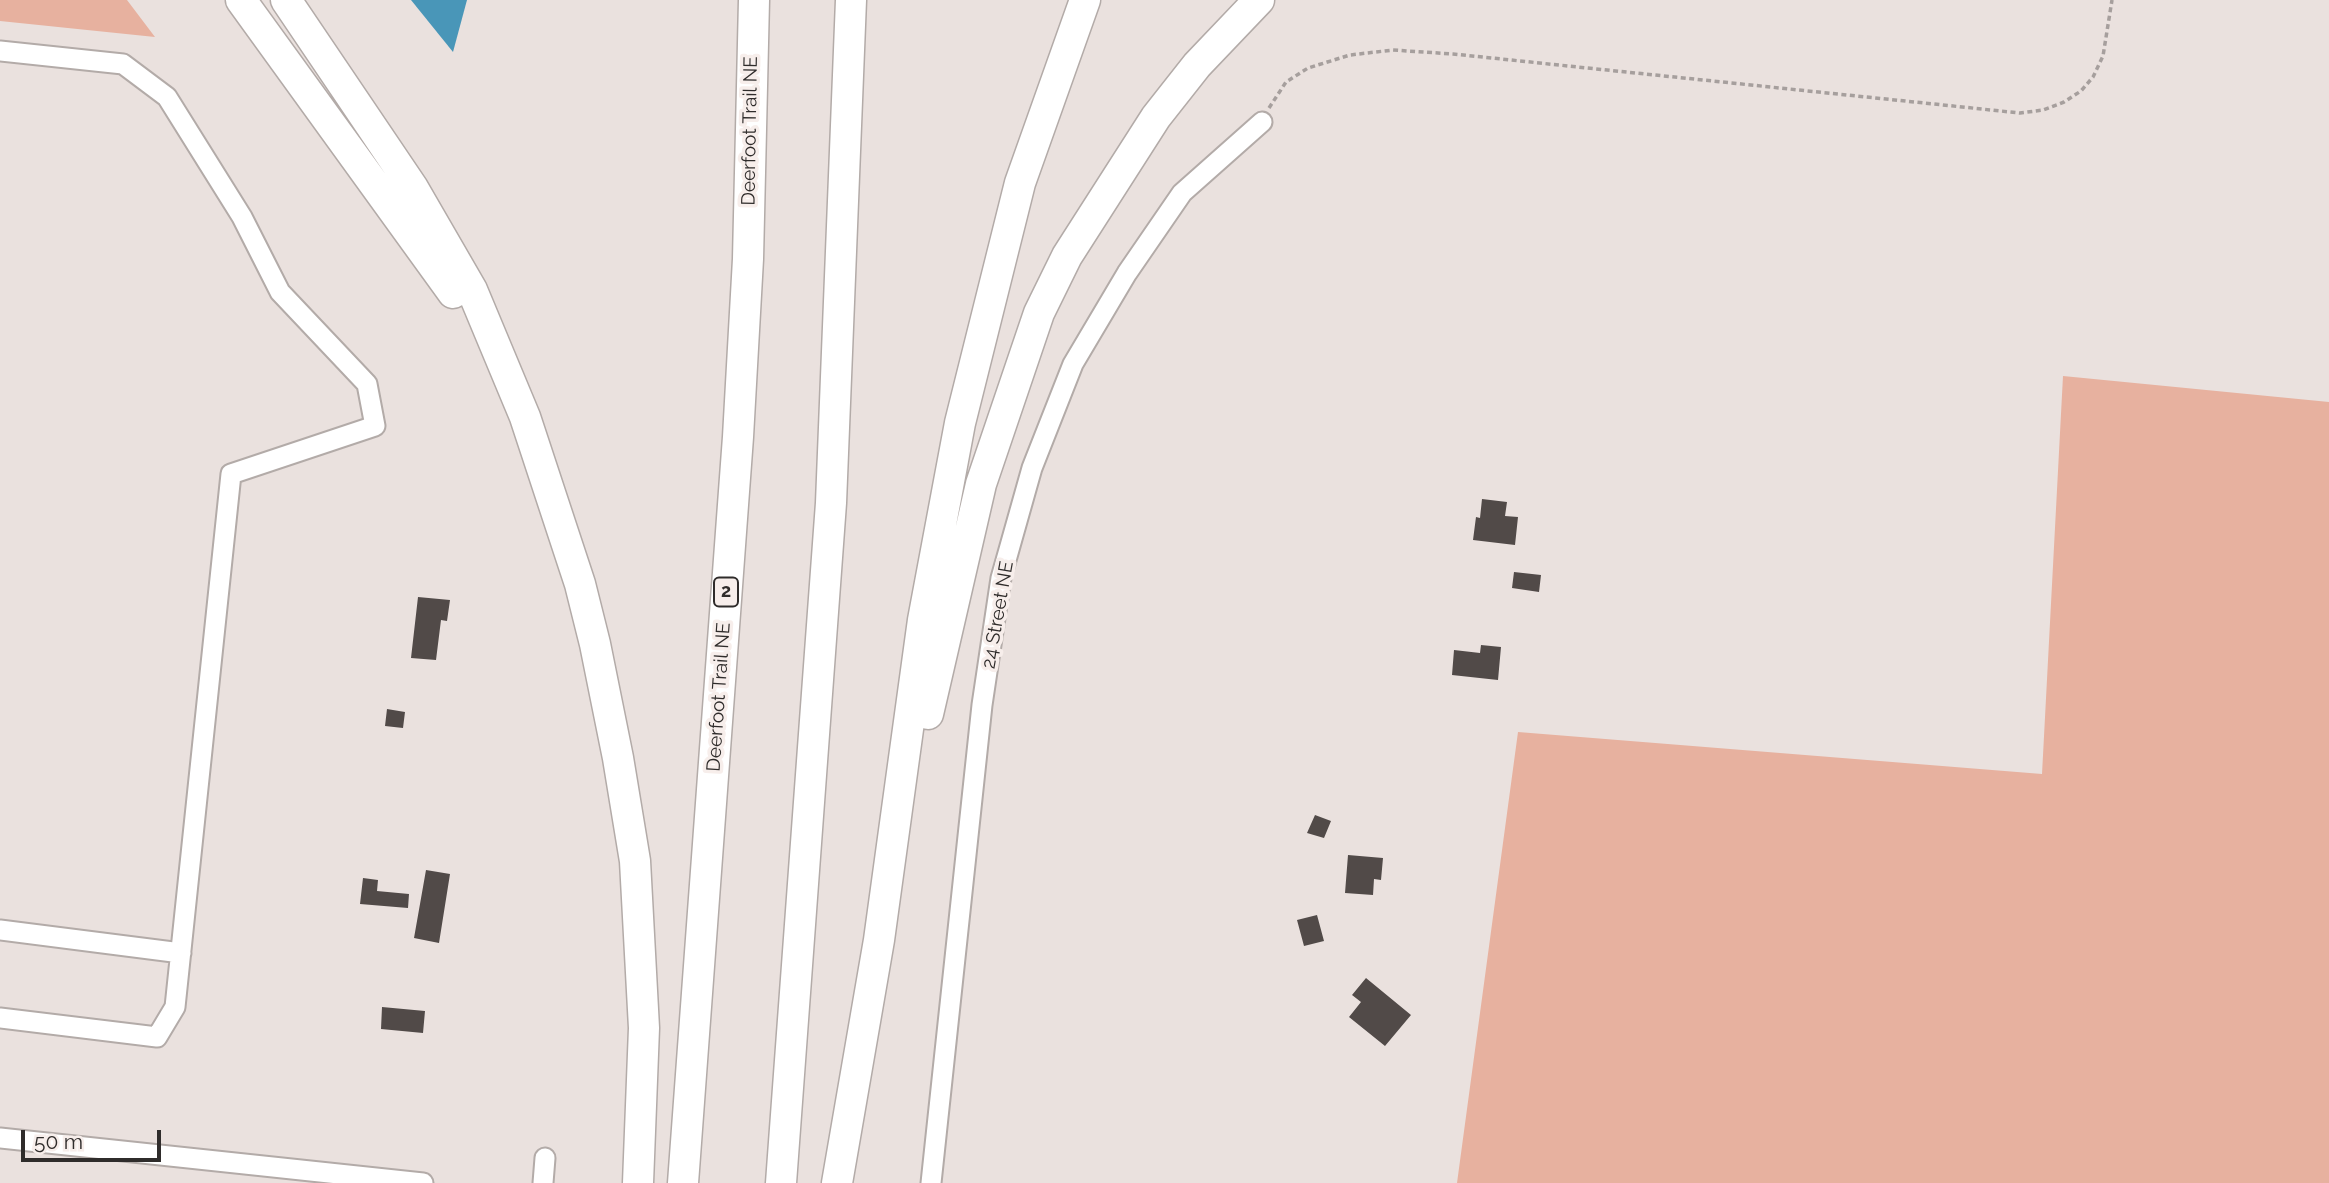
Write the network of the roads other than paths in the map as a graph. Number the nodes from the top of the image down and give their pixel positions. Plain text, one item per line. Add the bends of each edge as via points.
1 (241, 0) edge
2 (286, 0) edge
3 (754, 0) edge
4 (851, 0) edge
5 (1085, 0) edge
6 (1259, 0) edge
7 (0, 51) edge
8 (1262, 122) road end
9 (525, 417) junction
10 (0, 930) edge
11 (879, 940) junction
12 (181, 953) junction
13 (0, 1018) edge
14 (0, 1138) edge
15 (545, 1158) dead end
16 (423, 1183) edge
17 (543, 1183) edge
18 (638, 1183) edge
19 (683, 1183) edge
20 (781, 1183) edge
21 (837, 1183) edge
22 (930, 1183) edge

1 - 9 highway via 445,279
2 - 9 highway via 413,188 472,290
3 - 19 highway, Deerfoot Trail NE / 2 via 748,259
4 - 20 highway via 831,503
5 - 11 highway via 1020,183 960,423 923,620
6 - 11 highway via 1197,65 1156,117 1067,256 1039,313 981,484
7 - 12 street via 123,64 167,97 242,217 280,292 367,384 375,426 231,474
8 - 22 street, 24 Street NE via 1182,193 1127,273 1073,364 1032,468 1001,578 982,705
9 - 18 highway via 596,644 635,862 644,1028
10 - 12 street
11 - 21 highway
12 - 13 street via 175,1007 157,1037
14 - 16 street
15 - 17 street

